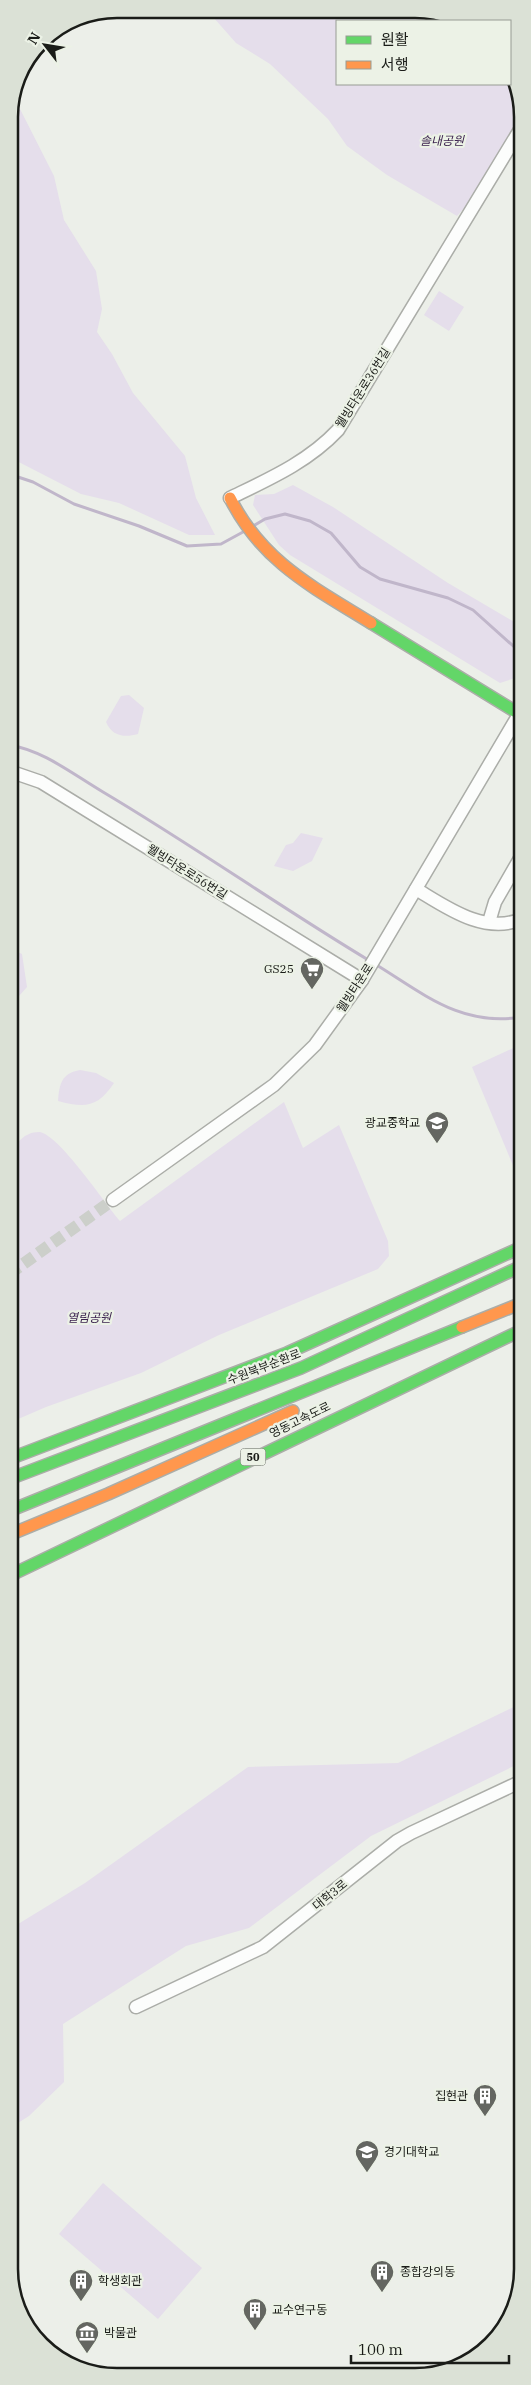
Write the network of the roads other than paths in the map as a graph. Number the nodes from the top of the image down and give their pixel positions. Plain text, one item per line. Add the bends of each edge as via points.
1 (514, 140) edge
2 (230, 498) joint
3 (514, 709) edge
4 (514, 725) edge
5 (18, 774) edge
6 (514, 870) edge
7 (416, 888) junction
8 (489, 922) junction
9 (514, 922) edge
10 (365, 975) junction
11 (114, 1200) tunnel mouth
12 (513, 1250) edge
13 (513, 1270) edge
14 (513, 1306) edge
15 (485, 1317) junction
16 (513, 1334) edge
17 (320, 1397) dead end
18 (303, 1406) dead end
19 (18, 1456) edge
20 (18, 1476) edge
21 (18, 1508) edge
22 (18, 1532) edge
23 (18, 1572) edge
24 (513, 1784) edge
25 (136, 2007) dead end

1 - 2 street, 웰빙타운로36번길 via 338,430 292,467
2 - 3 main road, 웰빙타운로36번길 via 238,516 276,562
4 - 7 street, 웰빙타운로
5 - 10 street, 웰빙타운로56번길 via 49,786
6 - 8 street via 495,902
7 - 8 street via 456,913
7 - 10 street, 웰빙타운로
8 - 9 street
10 - 11 street, 웰빙타운로 via 331,1025 296,1066
12 - 19 main road, 수원북부순환로 via 287,1353
13 - 20 main road, 수원북부순환로 via 301,1368
14 - 15 main road, 영동고속도로
15 - 17 main road, 영동고속도로
15 - 21 main road, 영동고속도로
16 - 23 main road, 영동고속도로 / 50
18 - 22 main road, 영동고속도로 / 50
24 - 25 street, 대학3로 via 404,1837 262,1947

